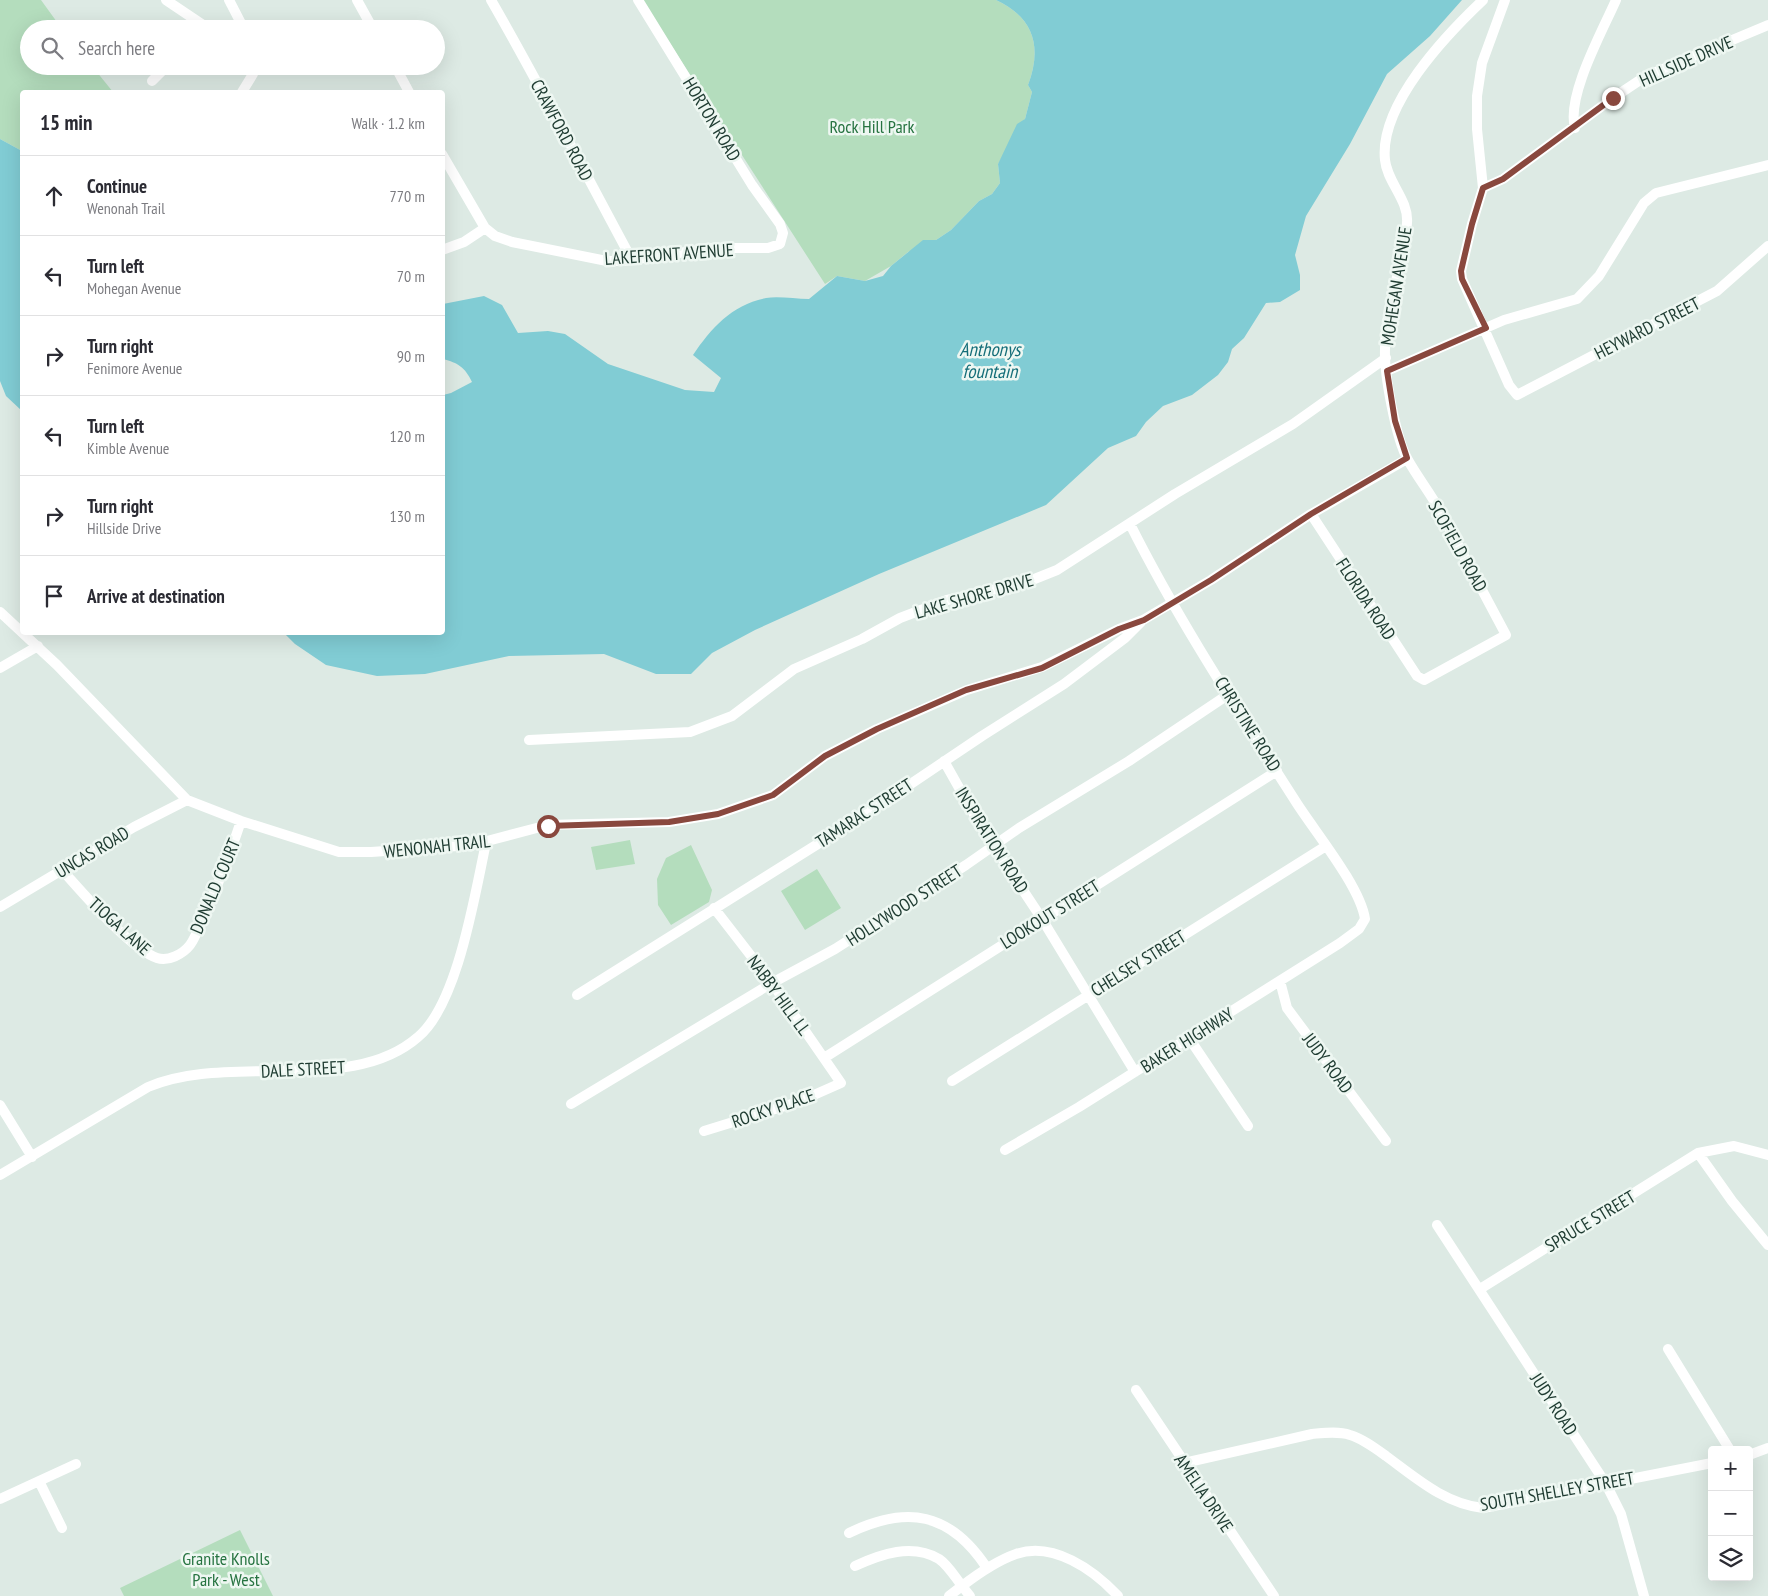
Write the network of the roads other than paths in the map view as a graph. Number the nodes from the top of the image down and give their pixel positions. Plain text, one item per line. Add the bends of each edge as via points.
1 (166, 0) edge
2 (229, 0) edge
3 (357, 0) edge
4 (490, 0) edge
5 (638, 0) edge
6 (1483, 0) edge
7 (1506, 0) edge
8 (1616, 0) edge
9 (189, 20) edge
10 (239, 20) edge
11 (368, 20) edge
12 (1768, 25) edge
13 (158, 75) edge
14 (252, 75) edge
15 (400, 75) edge
16 (152, 81) dead end
17 (243, 90) edge
18 (408, 90) edge
19 (1575, 128) junction
20 (445, 159) edge
21 (1768, 165) edge
22 (1483, 188) junction
23 (486, 228) junction
24 (783, 238) joint
25 (1768, 246) edge
26 (445, 249) edge
27 (632, 260) junction
28 (1486, 328) junction
29 (1386, 358) junction
30 (1387, 371) junction
31 (1407, 458) junction
32 (1311, 514) junction
33 (1130, 524) junction
34 (1172, 602) junction
35 (0, 612) edge
36 (1144, 620) junction
37 (20, 630) edge
38 (26, 635) edge
39 (38, 646) junction
40 (0, 668) edge
41 (1424, 680) joint
42 (1229, 694) junction
43 (529, 740) dead end
44 (944, 761) junction
45 (1277, 771) junction
46 (187, 800) junction
47 (241, 821) junction
48 (486, 843) junction
49 (993, 846) junction
50 (1326, 846) junction
51 (62, 870) junction
52 (0, 907) edge
53 (714, 908) junction
54 (1042, 919) junction
55 (1364, 923) joint
56 (186, 949) joint
57 (1280, 981) junction
58 (772, 982) junction
59 (577, 995) dead end
60 (1088, 995) junction
61 (1189, 1038) junction
62 (824, 1058) junction
63 (1136, 1072) junction
64 (952, 1081) dead end
65 (841, 1084) joint
66 (571, 1104) dead end
67 (0, 1105) edge
68 (1248, 1126) dead end
69 (704, 1131) dead end
70 (1386, 1141) dead end
71 (1005, 1150) dead end
72 (1698, 1153) junction
73 (1768, 1156) edge
74 (32, 1157) junction
75 (0, 1175) edge
76 (1437, 1225) dead end
77 (1768, 1245) edge
78 (1480, 1289) junction
79 (1668, 1350) dead end
80 (1136, 1390) dead end
81 (1728, 1446) edge
82 (1768, 1448) edge
83 (1753, 1454) edge
84 (1184, 1463) junction
85 (76, 1464) dead end
86 (1708, 1464) edge
87 (39, 1480) junction
88 (1606, 1484) junction
89 (0, 1499) edge
90 (62, 1528) dead end
91 (849, 1533) dead end
92 (855, 1566) dead end
93 (987, 1568) junction
94 (962, 1586) junction
95 (949, 1596) edge
96 (970, 1596) edge
97 (1118, 1596) edge
98 (1274, 1596) edge
99 (1644, 1596) edge

1 - 9 street
2 - 10 street
3 - 11 street
4 - 27 street, CRAWFORD ROAD
5 - 24 street, HORTON ROAD via 752,185 780,224
6 - 29 street, MOHEGAN AVENUE via 1418,69 1385,141 1386,169 1408,220 1392,300
7 - 22 street via 1482,63 1477,96
8 - 19 street via 1575,97 1572,117
12 - 19 street, HILLSIDE DRIVE via 1646,76
13 - 16 street
14 - 17 street
15 - 18 street
19 - 22 street, HILLSIDE DRIVE via 1503,179
20 - 23 street
21 - 28 street via 1656,193 1644,203 1599,276 1577,299 1526,312
22 - 28 street via 1461,271
23 - 26 street
23 - 27 street, LAKEFRONT AVENUE via 495,236 512,242 576,257
24 - 27 street, LAKEFRONT AVENUE via 780,244 768,248 714,248
25 - 28 street, HEYWARD STREET via 1717,291 1517,395 1509,385
28 - 30 street
29 - 30 street, MOHEGAN AVENUE
29 - 33 street, LAKE SHORE DRIVE via 1324,404
30 - 31 street, MOHEGAN AVENUE via 1395,421
31 - 32 street, WENONAH TRAIL
31 - 41 street, SCOFIELD ROAD via 1435,502 1506,635
32 - 34 street, WENONAH TRAIL
32 - 41 street, FLORIDA ROAD via 1417,676
33 - 34 street, CHRISTINE ROAD
33 - 43 street, LAKE SHORE DRIVE via 1046,575 925,608 824,654 794,669 732,716 690,732
34 - 36 street, WENONAH TRAIL
34 - 42 street, CHRISTINE ROAD
35 - 37 street, WENONAH TRAIL
36 - 44 street, TAMARAC STREET via 1064,684
36 - 48 street, WENONAH TRAIL via 1119,629 1042,668 966,690 877,729 825,756 773,795 718,814 669,822 548,826
38 - 39 street, WENONAH TRAIL
39 - 40 street
39 - 46 street, WENONAH TRAIL
42 - 45 street, CHRISTINE ROAD
42 - 49 street, HOLLYWOOD STREET via 1130,761
44 - 49 street, INSPIRATION ROAD
44 - 53 street, TAMARAC STREET via 872,810
45 - 50 street, CHRISTINE ROAD
45 - 54 street, LOOKOUT STREET
46 - 47 street, WENONAH TRAIL
46 - 51 street, UNCAS ROAD
47 - 48 street, WENONAH TRAIL via 339,852
47 - 56 street, DONALD COURT via 223,874
48 - 74 street, DALE STREET via 472,906 444,1001 420,1036 392,1053 356,1065 327,1070 223,1072 163,1081
49 - 54 street, INSPIRATION ROAD
49 - 58 street, HOLLYWOOD STREET via 835,949
50 - 55 street, CHRISTINE ROAD via 1364,912
50 - 60 street, CHELSEY STREET
51 - 52 street, UNCAS ROAD
51 - 56 street, TIOGA LANE via 143,951 158,959 169,959
53 - 58 street, NABBY HILL LL
53 - 59 street, TAMARAC STREET
54 - 60 street, INSPIRATION ROAD
54 - 62 street, LOOKOUT STREET
55 - 57 street, BAKER HIGHWAY via 1340,943
57 - 61 street, BAKER HIGHWAY
57 - 70 street, JUDY ROAD via 1287,1008
58 - 62 street, NABBY HILL LL
58 - 66 street, HOLLYWOOD STREET
60 - 63 street, INSPIRATION ROAD
60 - 64 street, CHELSEY STREET
61 - 63 street, BAKER HIGHWAY
61 - 68 street
62 - 65 street, NABBY HILL LL
63 - 71 street, BAKER HIGHWAY
65 - 69 street, ROCKY PLACE via 798,1102
67 - 74 street
72 - 73 street via 1734,1146
72 - 77 street
72 - 78 street, SPRUCE STREET
74 - 75 street, DALE STREET
76 - 78 street, JUDY ROAD
78 - 88 street, JUDY ROAD
79 - 81 street
80 - 84 street, AMELIA DRIVE
82 - 83 street
84 - 88 street, SOUTH SHELLEY STREET via 1312,1434 1333,1433 1350,1435 1372,1445 1448,1499 1466,1506 1483,1508
84 - 98 street, AMELIA DRIVE
85 - 87 street
86 - 88 street, SOUTH SHELLEY STREET
87 - 89 street
87 - 90 street
88 - 99 street, JUDY ROAD via 1621,1514
91 - 93 street via 886,1519 917,1516 949,1527 976,1552
92 - 94 street via 878,1555 917,1551 939,1559
93 - 94 street
93 - 97 street via 1018,1553 1034,1550 1052,1552 1072,1560
94 - 95 street
94 - 96 street

